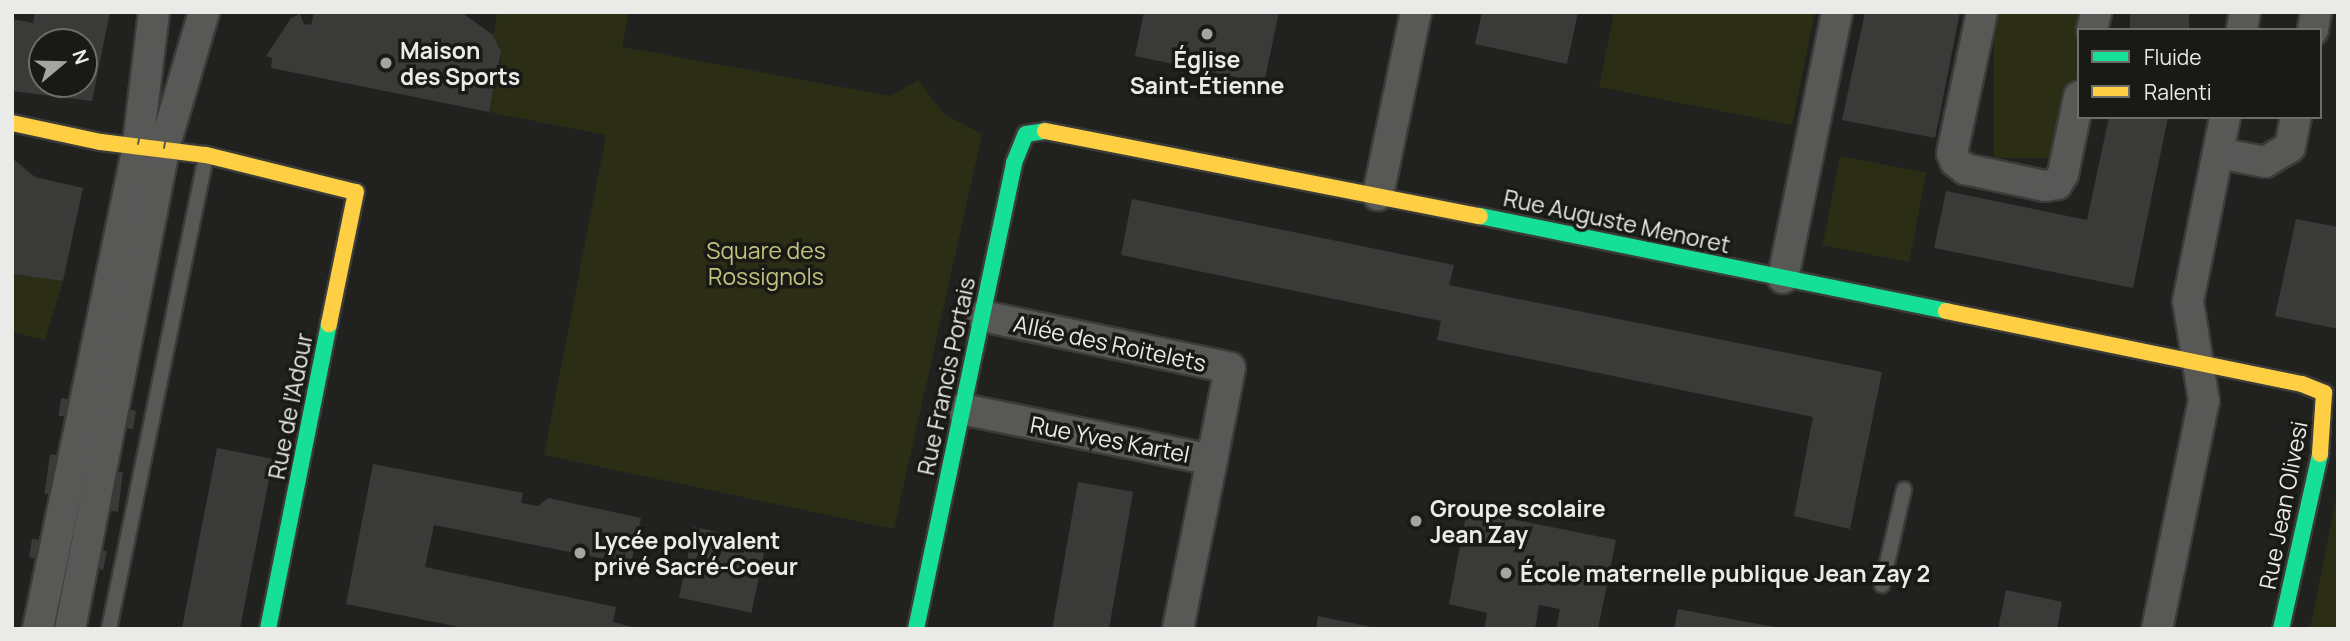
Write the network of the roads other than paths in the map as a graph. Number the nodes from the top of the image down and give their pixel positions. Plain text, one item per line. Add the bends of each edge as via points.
1 (153, 12) edge
2 (204, 12) edge
3 (1416, 12) edge
4 (1837, 12) edge
5 (1982, 12) edge
6 (2077, 107) edge
7 (2225, 119) edge
8 (2296, 119) edge
9 (12, 123) edge
10 (1026, 134) joint
11 (151, 146) junction
12 (2218, 153) junction
13 (206, 155) junction
14 (1378, 195) junction
15 (1783, 278) junction
16 (982, 316) junction
17 (2198, 363) junction
18 (2331, 394) edge
19 (962, 409) junction
20 (1212, 460) junction
21 (1904, 490) dead end
22 (1882, 586) dead end
23 (38, 629) edge
24 (70, 629) edge
25 (109, 629) edge
26 (268, 629) edge
27 (916, 629) edge
28 (1178, 629) edge
29 (2157, 629) edge
30 (2281, 629) edge

1 - 11 street
2 - 11 street
3 - 14 street
4 - 15 street
5 - 6 street via 1952,153 1955,161 1965,169 2045,186 2057,184
7 - 12 street
8 - 12 street via 2290,147 2265,162
9 - 11 street via 101,142
10 - 14 street, Rue Auguste Menoret via 1056,130
10 - 16 street, Rue Francis Portais via 1014,163
11 - 13 street
11 - 23 street
11 - 24 street
12 - 17 street via 2188,301
13 - 25 lane
13 - 26 street, Rue de l'Adour via 356,192
14 - 15 street, Rue Auguste Menoret
15 - 17 street, Rue Auguste Menoret
16 - 19 street, Rue Francis Portais
16 - 20 street, Allée des Roitelets via 1230,368
17 - 18 street, Rue Jean Olivesi
17 - 29 street via 2204,401
18 - 30 street, Rue Jean Olivesi
19 - 20 street, Rue Yves Kartel
19 - 27 street, Rue Francis Portais
20 - 28 street, Rue Yves Kartel
21 - 22 lane

